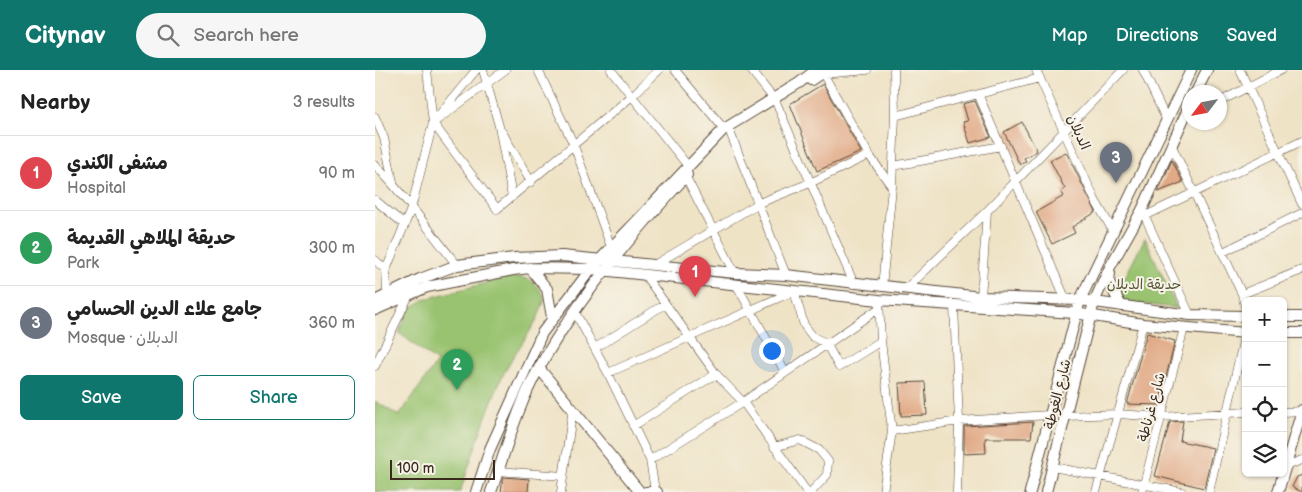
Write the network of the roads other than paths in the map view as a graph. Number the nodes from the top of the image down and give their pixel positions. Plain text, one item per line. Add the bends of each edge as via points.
1 (427, 70) edge
2 (476, 70) edge
3 (483, 70) edge
4 (505, 70) edge
5 (538, 70) edge
6 (611, 70) edge
7 (659, 70) edge
8 (675, 70) edge
9 (751, 70) edge
10 (867, 70) edge
11 (894, 70) edge
12 (1036, 70) edge
13 (1123, 70) edge
14 (1143, 70) edge
15 (1191, 70) edge
16 (1207, 70) edge
17 (1240, 70) edge
18 (1281, 70) edge
19 (822, 71) edge
20 (1040, 78) junction
21 (487, 84) junction
22 (1200, 85) edge
23 (1249, 88) junction
24 (632, 96) junction
25 (979, 96) junction
26 (1227, 98) edge
27 (774, 100) junction
28 (895, 116) junction
29 (375, 117) edge
30 (1167, 121) junction
31 (433, 123) junction
32 (499, 126) junction
33 (1182, 126) edge
34 (727, 130) junction
35 (1065, 130) junction
36 (1302, 141) edge
37 (573, 143) junction
38 (1171, 144) junction
39 (1001, 146) junction
40 (1278, 153) junction
41 (869, 155) junction
42 (375, 165) edge
43 (688, 166) junction
44 (893, 166) junction
45 (685, 177) junction
46 (1017, 181) junction
47 (531, 182) junction
48 (393, 183) junction
49 (809, 183) junction
50 (892, 187) junction
51 (1195, 192) junction
52 (512, 197) junction
53 (375, 200) edge
54 (759, 203) junction
55 (1302, 204) edge
56 (411, 209) junction
57 (987, 211) junction
58 (1143, 213) junction
59 (1302, 213) edge
60 (405, 225) junction
61 (711, 229) junction
62 (1113, 231) junction
63 (611, 246) junction
64 (1223, 252) junction
65 (600, 258) junction
66 (375, 260) edge
67 (615, 260) junction
68 (457, 265) junction
69 (654, 265) junction
70 (1110, 267) junction
71 (530, 268) junction
72 (591, 269) junction
73 (386, 270) junction
74 (608, 270) junction
75 (1302, 270) edge
76 (735, 273) junction
77 (644, 274) junction
78 (786, 275) junction
79 (736, 284) junction
80 (855, 284) junction
81 (882, 287) junction
82 (906, 289) junction
83 (795, 291) junction
84 (387, 294) junction
85 (409, 294) junction
86 (1242, 294) junction
87 (981, 297) junction
88 (1243, 297) edge
89 (1065, 300) junction
90 (1080, 300) junction
91 (375, 301) edge
92 (1094, 302) junction
93 (665, 304) junction
94 (878, 304) junction
95 (954, 306) junction
96 (1121, 306) junction
97 (375, 310) edge
98 (575, 312) junction
99 (750, 312) junction
100 (1075, 313) junction
101 (1090, 315) junction
102 (1190, 315) junction
103 (1242, 316) edge
104 (552, 317) junction
105 (1287, 317) edge
106 (1302, 317) edge
107 (1143, 324) junction
108 (1184, 328) junction
109 (1242, 333) edge
110 (1287, 333) edge
111 (1302, 333) edge
112 (689, 337) junction
113 (881, 341) junction
114 (1243, 342) edge
115 (826, 343) junction
116 (595, 348) junction
117 (375, 366) edge
118 (539, 368) junction
119 (785, 372) junction
120 (608, 373) junction
121 (716, 374) junction
122 (743, 402) junction
123 (573, 408) junction
124 (1302, 411) edge
125 (1229, 412) junction
126 (1242, 412) edge
127 (1287, 412) edge
128 (1119, 414) junction
129 (1049, 415) junction
130 (1066, 416) junction
131 (1161, 417) junction
132 (959, 421) junction
133 (633, 426) junction
134 (892, 431) junction
135 (774, 447) junction
136 (650, 460) junction
137 (1302, 460) edge
138 (1287, 463) edge
139 (1287, 466) edge
140 (1053, 467) junction
141 (499, 471) junction
142 (563, 476) junction
143 (1100, 476) junction
144 (1283, 477) edge
145 (1143, 488) edge
146 (476, 492) edge
147 (491, 492) edge
148 (561, 492) edge
149 (640, 492) edge
150 (653, 492) edge
151 (807, 492) edge
152 (811, 492) edge
153 (883, 492) edge
154 (957, 492) edge
155 (1030, 492) edge
156 (1046, 492) edge
157 (1096, 492) edge
158 (1182, 492) edge
159 (1209, 492) edge
160 (1278, 492) edge

1 - 31 street
2 - 31 street
3 - 21 street
4 - 21 street
5 - 37 street
6 - 24 street
7 - 24 street
8 - 34 street
9 - 27 street
10 - 19 street
11 - 28 street
12 - 20 street, الدبلان
13 - 35 street
14 - 30 street
15 - 30 main road
16 - 22 main road
17 - 23 street
18 - 23 street
19 - 27 main road
19 - 41 street
20 - 25 street
20 - 35 street, الدبلان
21 - 31 street
21 - 32 street
23 - 26 street
23 - 40 street
24 - 37 street
24 - 43 street
25 - 28 street
25 - 39 street
27 - 34 main road
27 - 49 street
28 - 44 street
29 - 48 street via 384,138
30 - 62 main road
31 - 52 street via 497,209
31 - 56 street
32 - 47 street
32 - 52 street
33 - 38 main road, شارع الغوطة
34 - 43 main road
34 - 45 main road
34 - 54 street
35 - 46 street
35 - 62 street, الدبلان via 1095,200
36 - 40 street
37 - 47 street
37 - 63 street
38 - 51 street
38 - 58 main road, شارع الغوطة
39 - 44 street
39 - 46 street
40 - 51 street
40 - 55 street
41 - 49 street
41 - 50 street
42 - 48 street
43 - 63 main road
44 - 50 street
45 - 61 street
45 - 67 main road
46 - 57 street
46 - 89 street
47 - 52 street
48 - 56 street
49 - 54 street
49 - 80 street
50 - 81 street
51 - 58 street
51 - 64 street
53 - 60 street
54 - 61 street
54 - 78 street
56 - 60 street
56 - 68 street
57 - 82 street
57 - 87 street
58 - 70 main road, شارع الغوطة
58 - 102 street
59 - 64 street
60 - 73 street
61 - 69 street
61 - 76 street
62 - 90 main road
63 - 65 main road
64 - 86 street
65 - 67 main road
65 - 68 main road via 515,258
65 - 72 main road
66 - 73 street
67 - 69 main road
67 - 74 main road
68 - 84 main road
69 - 76 main road
70 - 92 main road, شارع الغوطة
70 - 96 main road via 1109,282
71 - 72 main road
71 - 85 main road via 427,287
71 - 104 main road via 547,289
72 - 74 main road
72 - 104 main road
73 - 84 street
74 - 77 main road
74 - 98 main road
75 - 86 street
76 - 78 main road
77 - 79 main road
77 - 93 street
78 - 80 main road
79 - 83 main road
79 - 99 street
80 - 81 main road
81 - 82 main road
82 - 87 main road
83 - 94 main road
83 - 99 street
83 - 115 street via 804,326 813,337
84 - 91 main road
85 - 97 main road
85 - 117 street
86 - 88 street
87 - 89 main road
89 - 90 main road
90 - 92 main road
90 - 100 main road
92 - 96 main road
92 - 101 main road, شارع الغوطة
93 - 112 street
93 - 116 street
94 - 95 main road
94 - 113 street
94 - 115 street
95 - 100 main road
95 - 132 street
96 - 102 main road
98 - 116 street
98 - 118 main road
99 - 112 street
99 - 119 street
100 - 101 main road
100 - 129 main road
101 - 107 main road
101 - 130 main road, شارع الغوطة
102 - 103 main road
104 - 146 main road via 490,449
105 - 106 main road
107 - 108 main road
107 - 128 street
108 - 109 main road
108 - 131 street, شارع غرناطة
110 - 111 main road
112 - 120 street
112 - 121 street
113 - 115 street via 839,367
113 - 134 street
114 - 125 street
115 - 119 street
116 - 120 street
118 - 123 main road
118 - 141 main road via 513,424
119 - 122 street
120 - 133 street
121 - 122 street
121 - 133 street
122 - 135 street
122 - 136 street
123 - 142 street
123 - 149 main road
124 - 127 street
124 - 138 main road
125 - 126 street
125 - 131 street
125 - 159 street
128 - 130 street
128 - 131 street
128 - 143 street
129 - 132 street
129 - 155 main road
130 - 140 main road, شارع الغوطة
131 - 145 street, شارع غرناطة
132 - 134 street
132 - 154 street
133 - 136 street
134 - 153 street
135 - 151 street
135 - 152 street via 800,440 819,450 828,460 827,475
136 - 150 street
137 - 139 street
140 - 143 street
140 - 156 main road, شارع الغوطة
141 - 142 street
141 - 147 main road
142 - 148 street
143 - 145 street
143 - 157 street
144 - 160 main road
145 - 158 street

